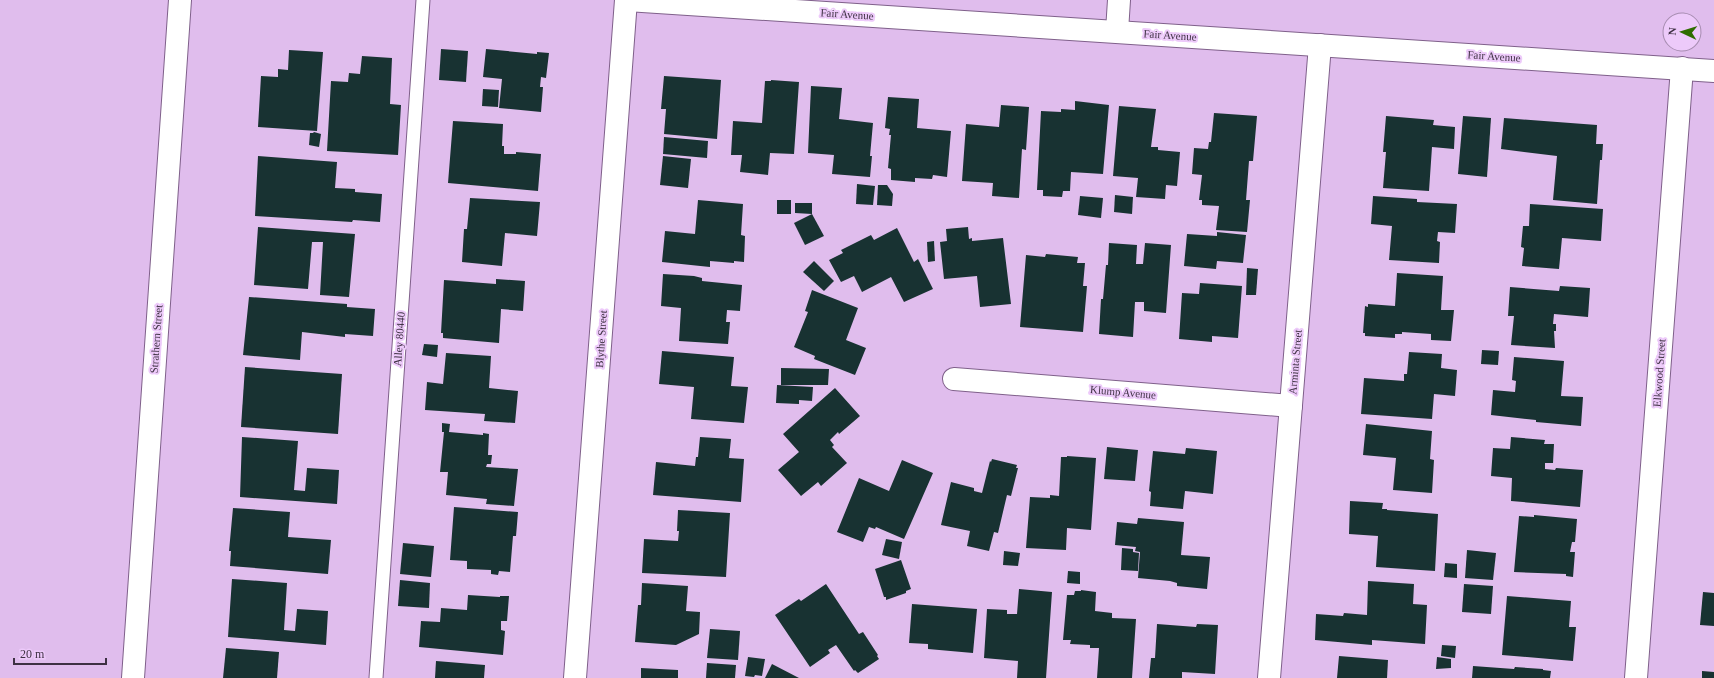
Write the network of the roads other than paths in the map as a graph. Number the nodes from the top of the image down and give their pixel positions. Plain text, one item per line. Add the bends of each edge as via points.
1 (180, 0) edge
2 (423, 0) edge
3 (627, 0) edge
4 (1119, 0) edge
5 (1117, 31) junction
6 (1320, 45) junction
7 (1682, 68) junction
8 (1714, 71) edge
9 (954, 379) dead end
10 (1291, 406) junction
11 (133, 678) edge
12 (376, 678) edge
13 (575, 678) edge
14 (1269, 678) edge
15 (1636, 678) edge

1 - 11 street, Strathern Street
2 - 12 lane, Alley 80440
3 - 5 street, Fair Avenue
3 - 13 street, Blythe Street
4 - 5 street
5 - 6 street, Fair Avenue
6 - 7 street, Fair Avenue
6 - 10 street, Arminta Street
7 - 8 street, Fair Avenue
7 - 15 street, Elkwood Street
9 - 10 street, Klump Avenue
10 - 14 street, Arminta Street

